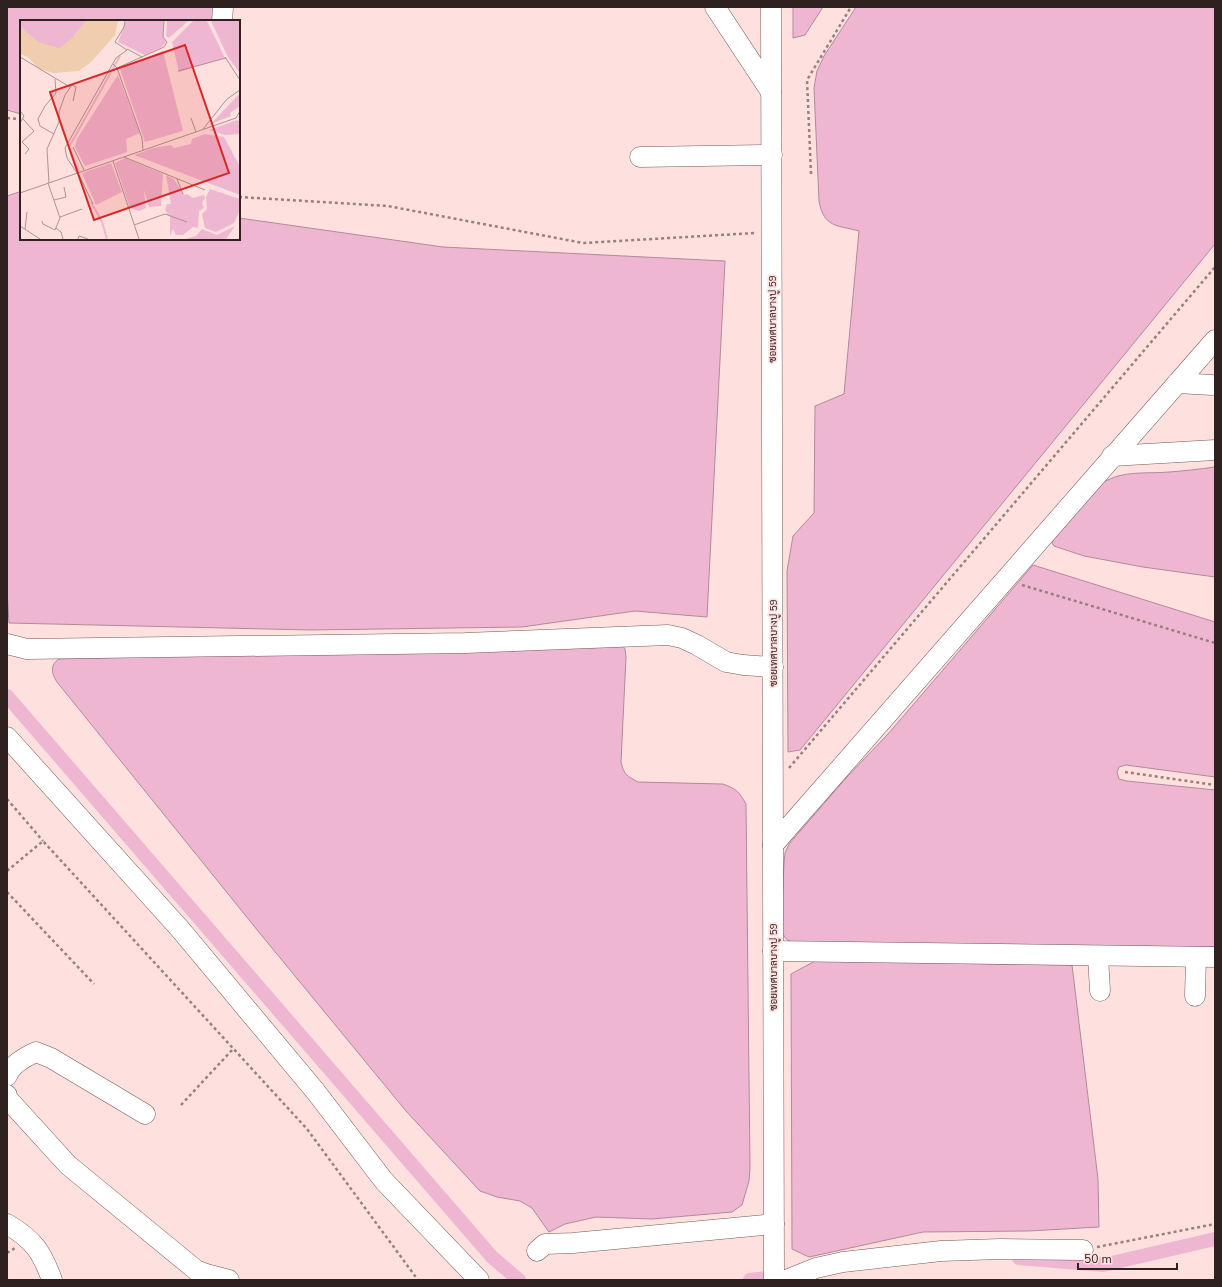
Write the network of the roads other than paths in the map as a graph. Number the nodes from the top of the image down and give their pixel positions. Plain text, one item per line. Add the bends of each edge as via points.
1 (223, 7) edge
2 (715, 7) edge
3 (771, 7) edge
4 (222, 20) edge
5 (771, 92) junction
6 (772, 155) junction
7 (640, 157) dead end
8 (1215, 340) edge
9 (1177, 383) junction
10 (1212, 384) dead end
11 (1215, 450) edge
12 (1112, 456) junction
13 (7, 644) edge
14 (773, 667) junction
15 (7, 737) edge
16 (773, 845) junction
17 (773, 951) junction
18 (1098, 956) junction
19 (1206, 957) edge
20 (1100, 991) dead end
21 (1195, 996) dead end
22 (7, 1076) edge
23 (9, 1103) edge
24 (145, 1114) dead end
25 (7, 1224) edge
26 (774, 1224) junction
27 (1083, 1250) road end
28 (537, 1251) dead end
29 (52, 1280) edge
30 (229, 1280) edge
31 (478, 1280) edge
32 (774, 1280) edge
33 (786, 1280) edge

1 - 4 street
2 - 5 street
3 - 5 street, ซอยเทศบาลบางปู 59
5 - 6 street, ซอยเทศบาลบางปู 59
6 - 7 street
6 - 14 street, ซอยเทศบาลบางปู 59
8 - 9 street
9 - 10 street
9 - 12 street
11 - 12 street
12 - 16 street
13 - 14 street via 27,649 465,643 668,635 697,644 726,662
14 - 16 street, ซอยเทศบาลบางปู 59
15 - 31 street via 180,929 316,1092 384,1181
16 - 17 street, ซอยเทศบาลบางปู 59
17 - 18 street
17 - 26 street, ซอยเทศบาลบางปู 59
18 - 19 street
18 - 20 street
19 - 21 street
22 - 24 street via 25,1057 36,1052 51,1058
23 - 30 street via 68,1165 196,1270
25 - 29 street via 38,1250
26 - 28 street via 545,1244
26 - 32 street, ซอยเทศบาลบางปู 59
27 - 33 street via 941,1251 843,1262 816,1268

